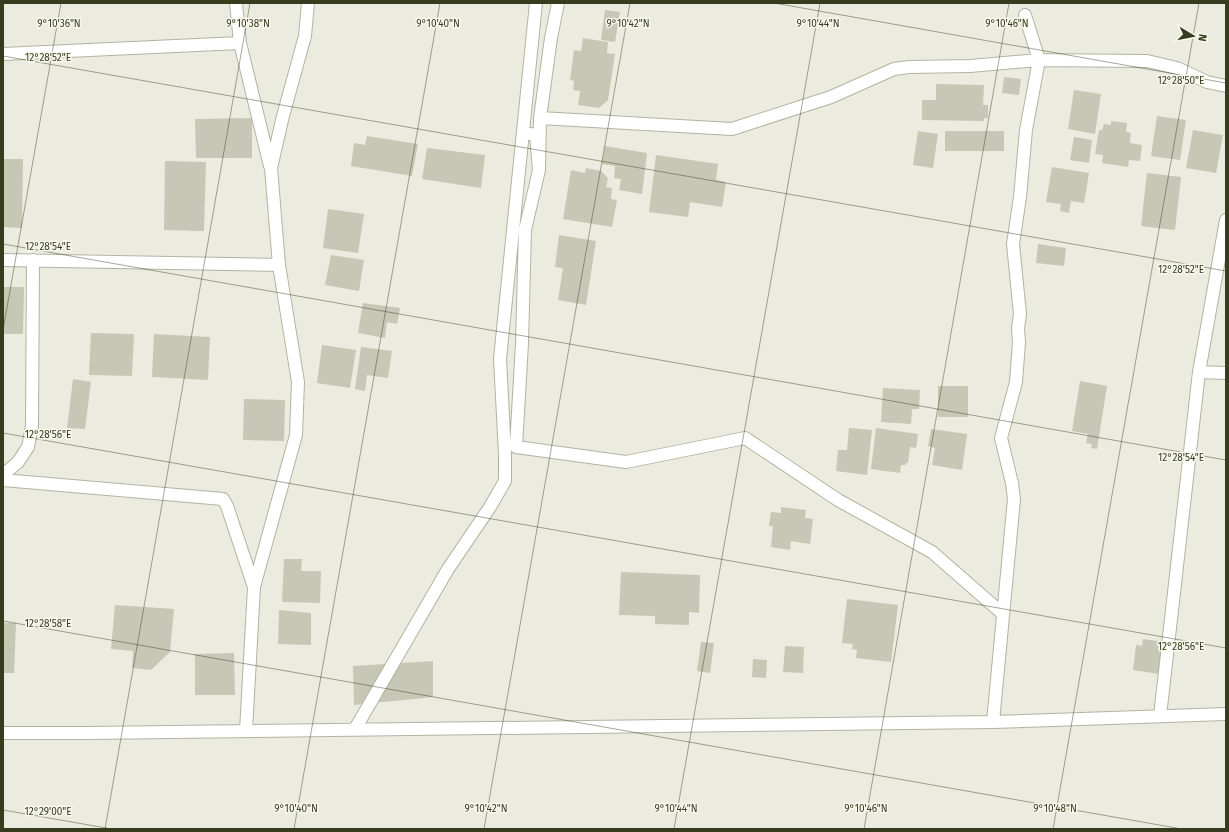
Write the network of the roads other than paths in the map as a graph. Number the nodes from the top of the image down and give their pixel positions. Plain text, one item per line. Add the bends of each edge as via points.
1 (236, 3) edge
2 (308, 3) edge
3 (536, 3) edge
4 (558, 3) edge
5 (1025, 15) dead end
6 (240, 43) junction
7 (3, 54) edge
8 (1039, 60) junction
9 (1226, 86) edge
10 (540, 118) junction
11 (523, 133) junction
12 (271, 168) junction
13 (540, 170) junction
14 (1226, 220) edge
15 (3, 260) edge
16 (33, 260) junction
17 (280, 266) junction
18 (1198, 372) junction
19 (1226, 373) edge
20 (3, 475) edge
21 (3, 480) edge
22 (254, 588) junction
23 (1003, 614) junction
24 (1226, 714) edge
25 (1160, 716) junction
26 (993, 722) junction
27 (354, 729) junction
28 (246, 731) junction
29 (3, 733) edge

1 - 6 street
2 - 12 street via 305,36
3 - 11 street
4 - 10 street
5 - 8 street
6 - 7 street
6 - 12 street
8 - 9 street via 1147,61 1177,68 1207,82
8 - 10 street via 894,69 831,97 732,129
8 - 23 street via 1026,130 1013,244 1020,314 1016,382 1001,438 1014,500
10 - 13 street
11 - 13 street via 536,135
11 - 27 street via 500,359 506,454 505,481 448,569
12 - 17 street
13 - 23 street via 525,230 516,447 626,462 745,438 838,500 932,552
14 - 18 street
15 - 16 street
16 - 17 street
16 - 20 street via 32,426 28,447 18,462
17 - 22 street via 298,382 296,435
18 - 19 street
18 - 25 street
21 - 22 street via 223,498
22 - 28 street
23 - 26 street
24 - 25 street
25 - 26 street
26 - 27 street
27 - 28 street
28 - 29 street

